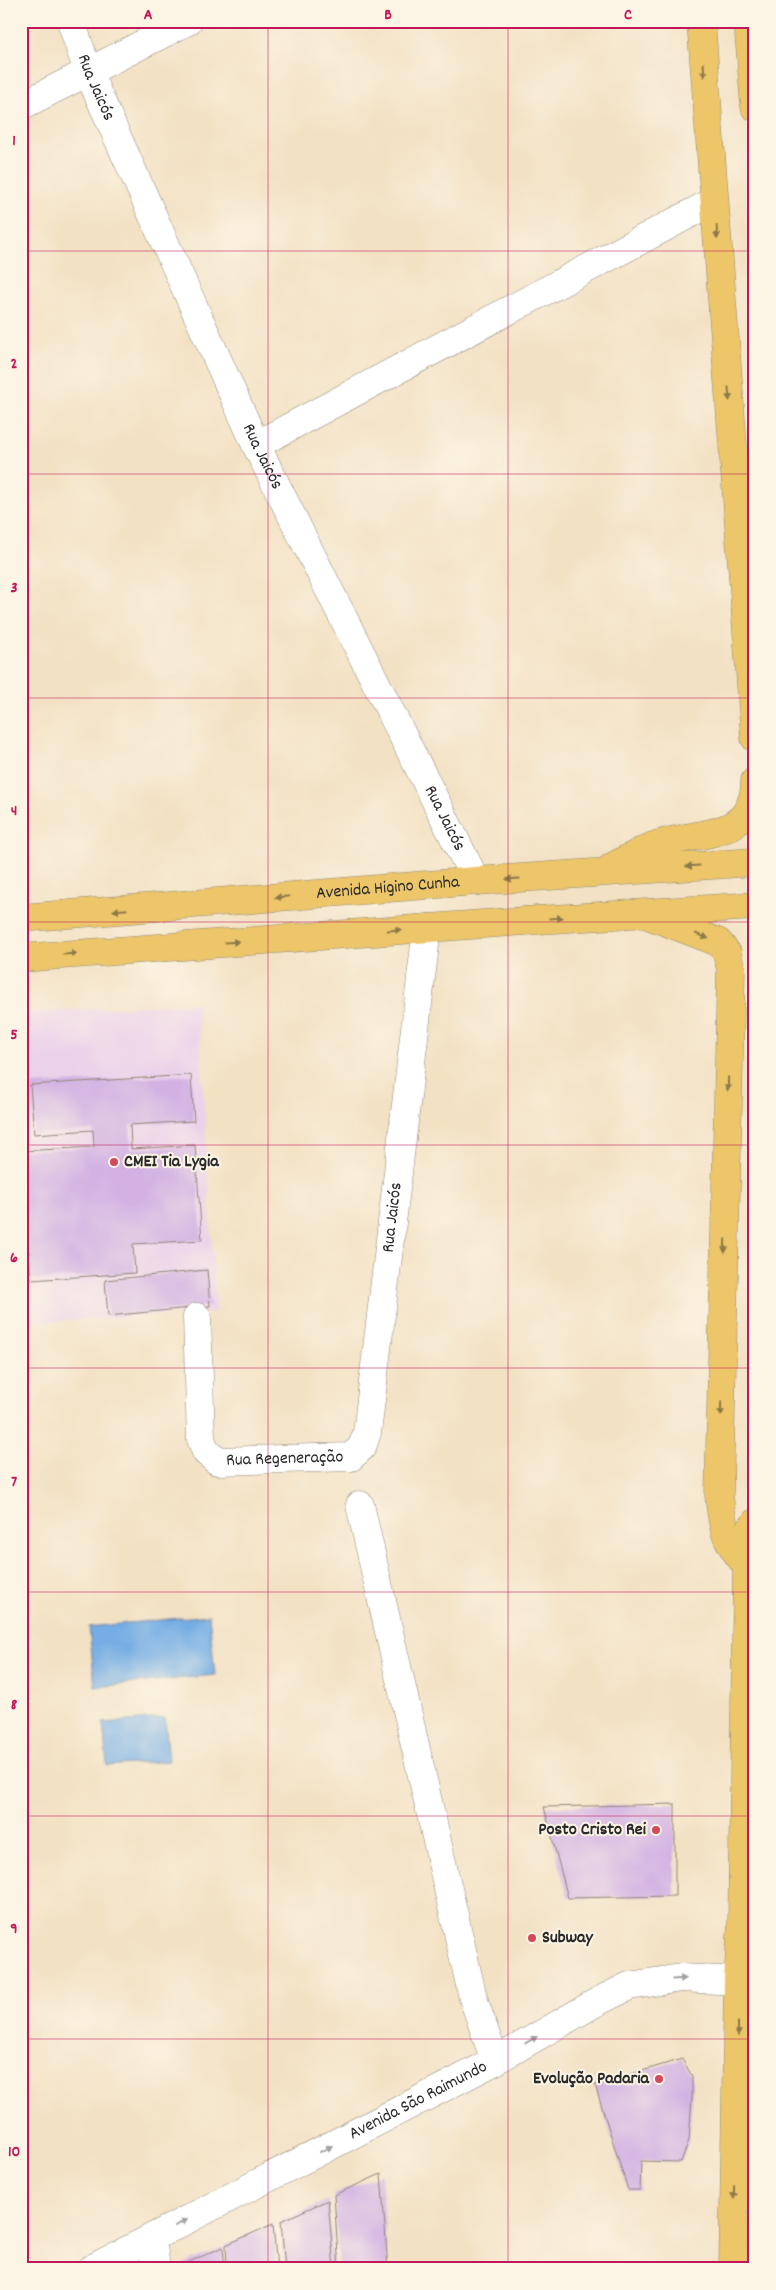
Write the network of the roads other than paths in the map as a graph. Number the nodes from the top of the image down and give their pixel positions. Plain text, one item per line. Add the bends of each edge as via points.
1 (70, 21) edge
2 (188, 21) edge
3 (701, 21) edge
4 (748, 21) edge
5 (88, 72) junction
6 (21, 106) edge
7 (755, 106) edge
8 (714, 201) junction
9 (256, 445) junction
10 (755, 738) edge
11 (755, 781) edge
12 (748, 862) edge
13 (603, 872) junction
14 (476, 881) junction
15 (749, 906) edge
16 (640, 912) junction
17 (21, 918) edge
18 (428, 928) junction
19 (21, 958) edge
20 (197, 1317) dead end
21 (362, 1447) joint
22 (360, 1505) dead end
23 (755, 1523) edge
24 (747, 1566) junction
25 (746, 1981) edge
26 (495, 2061) junction
27 (152, 2238) junction
28 (729, 2267) edge
29 (91, 2269) edge
30 (156, 2269) edge

1 - 5 street, Rua Jaicós
2 - 5 street
3 -> 8 main road
4 - 7 main road
5 - 6 street
5 - 9 street, Rua Jaicós
8 - 9 street
8 -> 10 main road
9 - 14 street, Rua Jaicós
11 - 13 main road via 752,800 743,816 728,829 654,846
12 -> 13 main road, Avenida Higino Cunha
13 -> 14 main road, Avenida Higino Cunha
14 -> 17 main road, Avenida Higino Cunha
15 - 16 main road
18 -> 16 main road
16 -> 24 main road via 718,942 727,953 731,970 719,1495 723,1528 730,1546
19 -> 18 main road
18 - 21 street, Rua Jaicós via 367,1433
20 - 21 street, Rua Regeneração via 202,1439 206,1452 217,1461 351,1456
22 - 26 street via 473,1998
23 - 24 main road via 748,1532
24 - 25 main road via 742,1922
26 -> 25 street, Avenida São Raimundo via 629,1986 681,1978
25 -> 28 main road
27 -> 26 street, Avenida São Raimundo
27 - 29 street, Avenida São Raimundo
27 - 30 street

